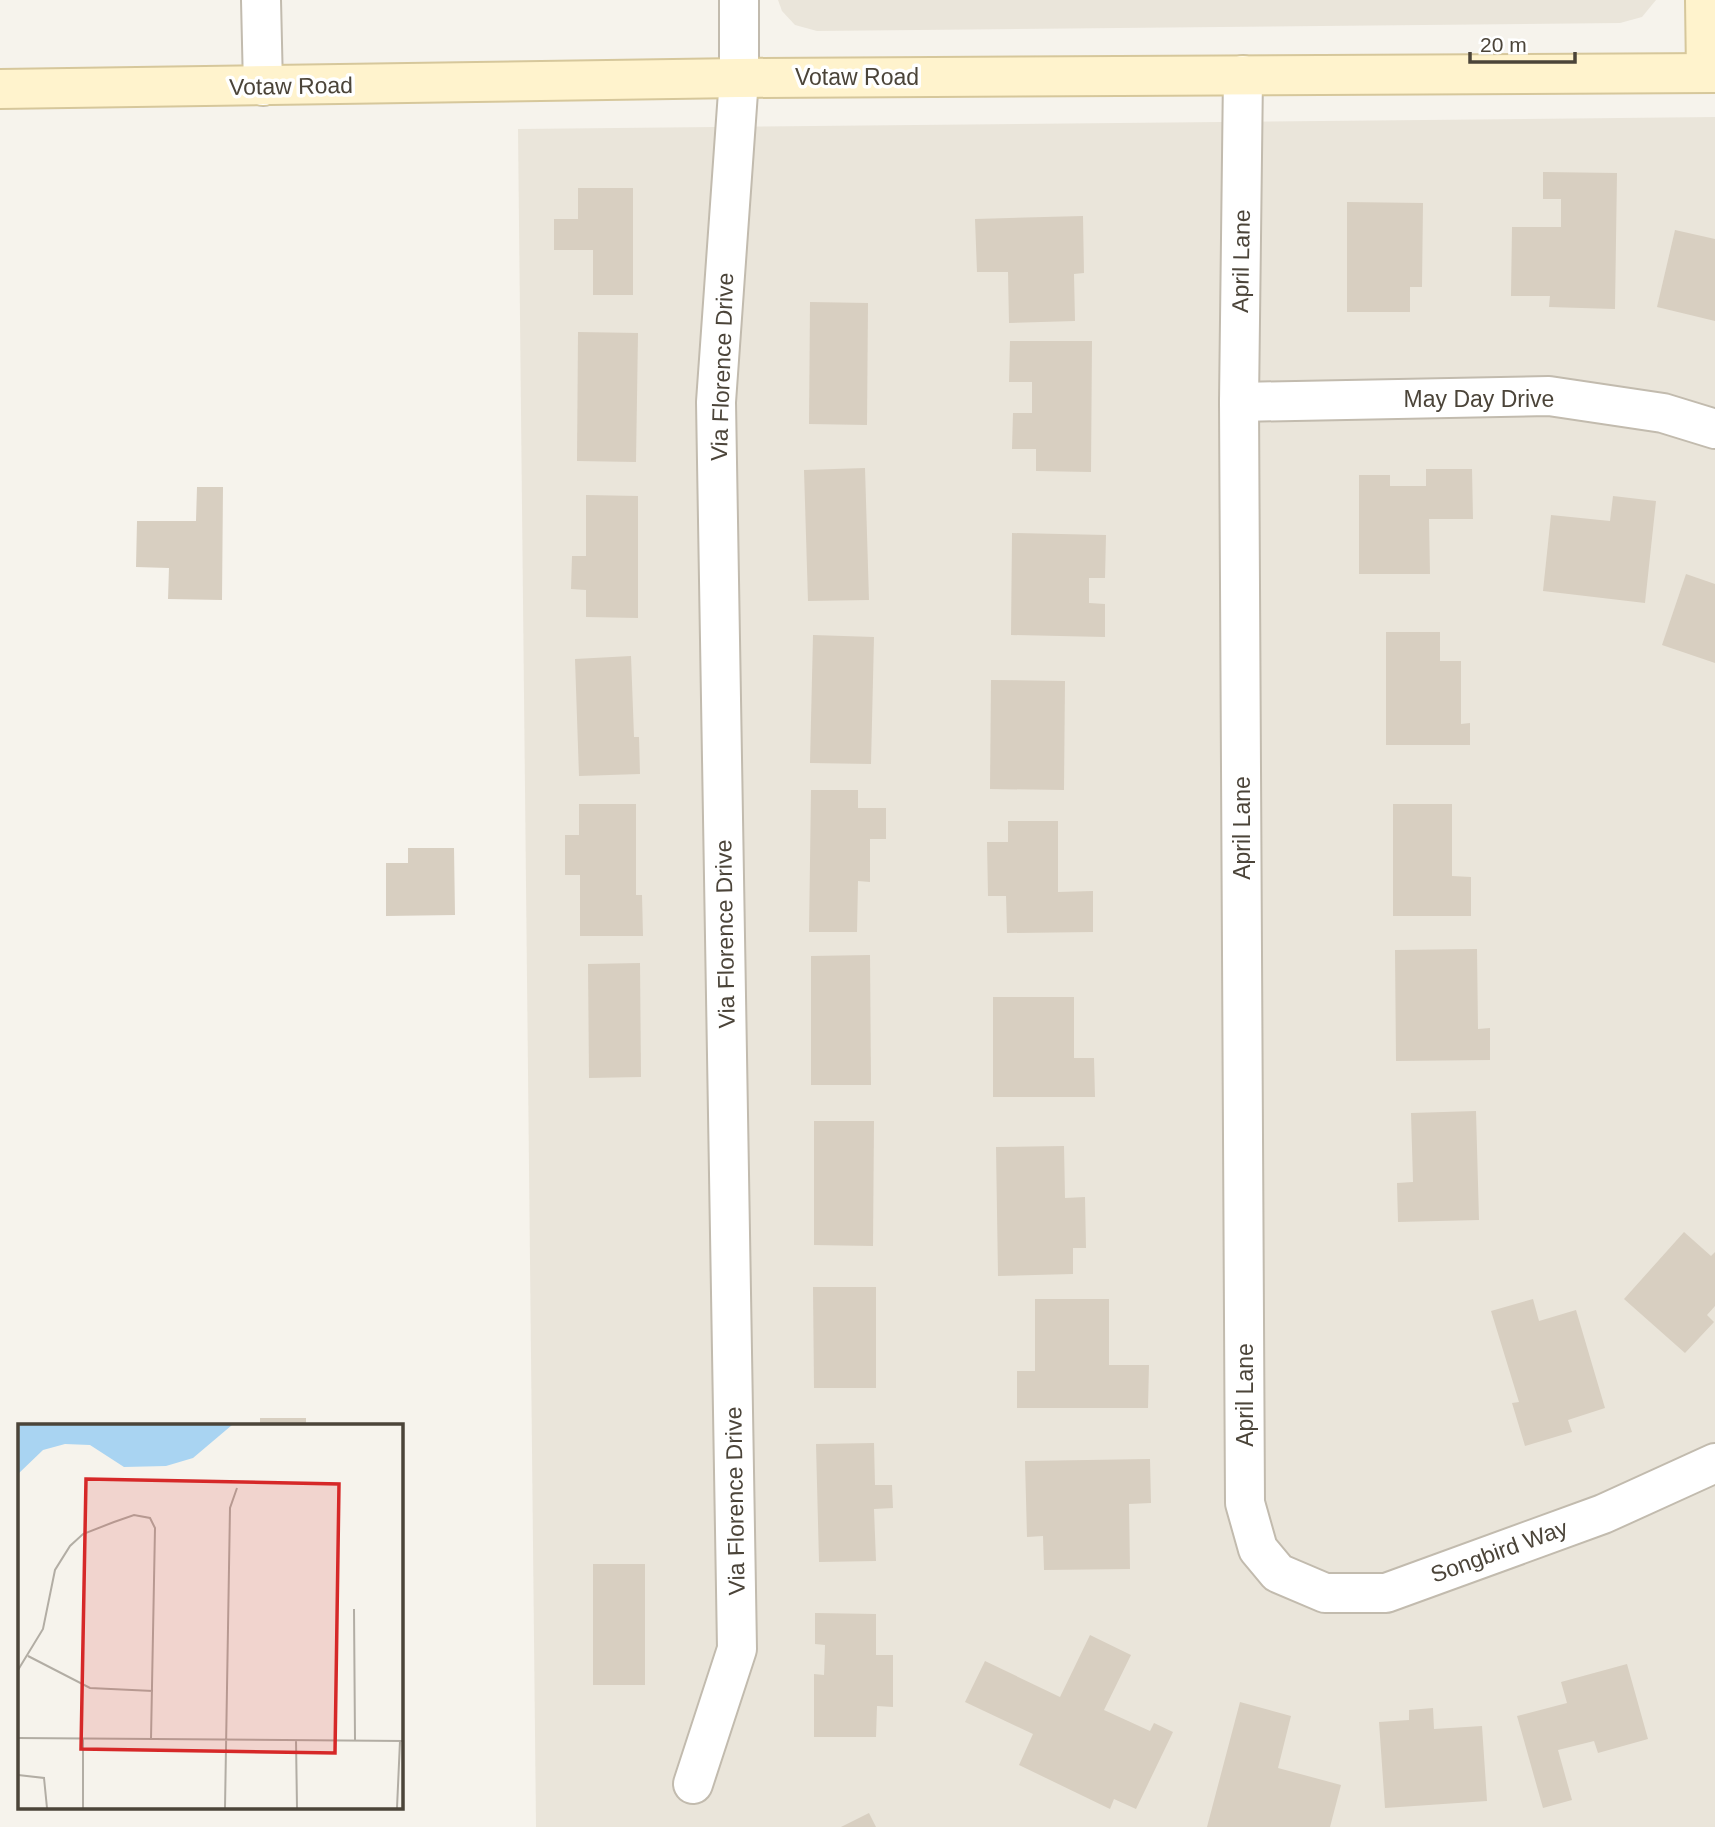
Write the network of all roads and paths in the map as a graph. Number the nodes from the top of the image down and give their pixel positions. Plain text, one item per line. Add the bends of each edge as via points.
1 (261, 0) edge
2 (738, 0) edge
3 (1705, 0) edge
4 (1711, 73) edge
5 (1244, 75) junction
6 (739, 78) junction
7 (263, 86) junction
8 (0, 89) edge
9 (1240, 402) junction
10 (1715, 429) edge
11 (1715, 1463) edge
12 (1278, 1573) joint
13 (693, 1784) dead end

1 - 7 street
2 - 6 street, Via Florence Drive
3 - 4 street
4 - 5 street, Votaw Road
5 - 6 street, Votaw Road
5 - 9 street, April Lane
6 - 7 street, Votaw Road
6 - 13 street, Via Florence Drive via 716,402 737,1649
7 - 8 street, Votaw Road
9 - 10 street, May Day Drive via 1549,396 1663,413
9 - 12 street, April Lane via 1245,1503 1258,1549
11 - 12 street, Songbird Way via 1602,1514 1386,1593 1325,1593

